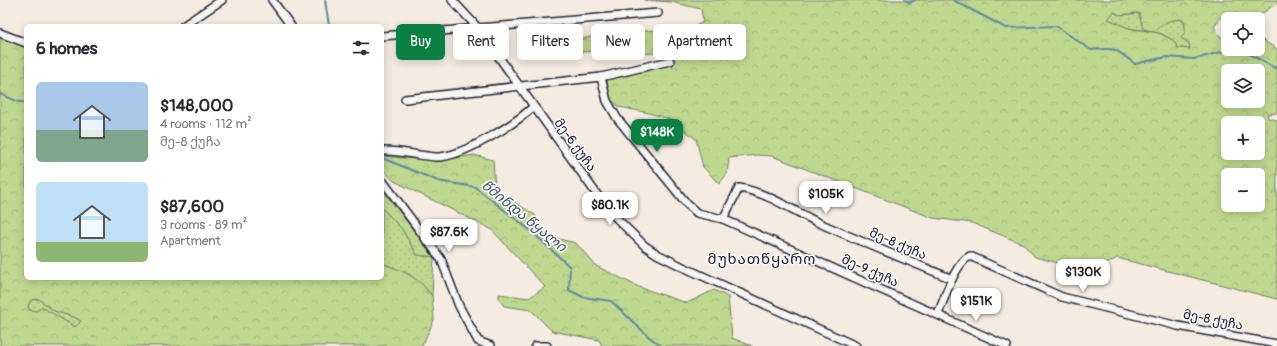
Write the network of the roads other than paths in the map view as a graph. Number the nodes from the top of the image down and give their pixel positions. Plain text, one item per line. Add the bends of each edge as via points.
1 (222, 0) edge
2 (272, 0) edge
3 (452, 0) edge
4 (658, 13) dead end
5 (186, 24) edge
6 (290, 24) edge
7 (474, 24) edge
8 (509, 25) edge
9 (453, 30) edge
10 (0, 34) edge
11 (384, 36) edge
12 (24, 42) edge
13 (501, 60) edge
14 (670, 61) dead end
15 (601, 77) junction
16 (519, 86) junction
17 (405, 99) dead end
18 (533, 107) junction
19 (384, 151) edge
20 (384, 183) edge
21 (723, 219) junction
22 (952, 279) junction
23 (938, 314) junction
24 (1277, 344) edge
25 (851, 345) edge
26 (491, 346) edge
27 (535, 346) edge
28 (547, 346) edge
29 (1007, 346) edge

1 - 5 street
2 - 6 street
3 - 7 street, მე-6 ქუჩა
4 - 8 street
9 - 11 street
10 - 12 street
13 - 16 street, მე-6 ქუჩა
14 - 15 street
15 - 16 street
15 - 21 street via 607,101 617,118 687,204 697,213
16 - 17 street
16 - 18 street, მე-6 ქუჩა
18 - 19 street via 490,136 455,153 438,157
18 - 25 street, მე-6 ქუჩა via 608,210 645,246 683,267
20 - 26 street via 441,259 459,306 478,341
21 - 22 street, მე-8 ქუჩა via 735,193 739,188 745,189 868,245
21 - 23 street, მე-9 ქუჩა
22 - 23 street, მე-8 ქუჩა
22 - 24 street, მე-8 ქუჩა via 965,258 970,256 1062,297 1178,326
23 - 29 street, მე-9 ქუჩა
27 - 28 street

